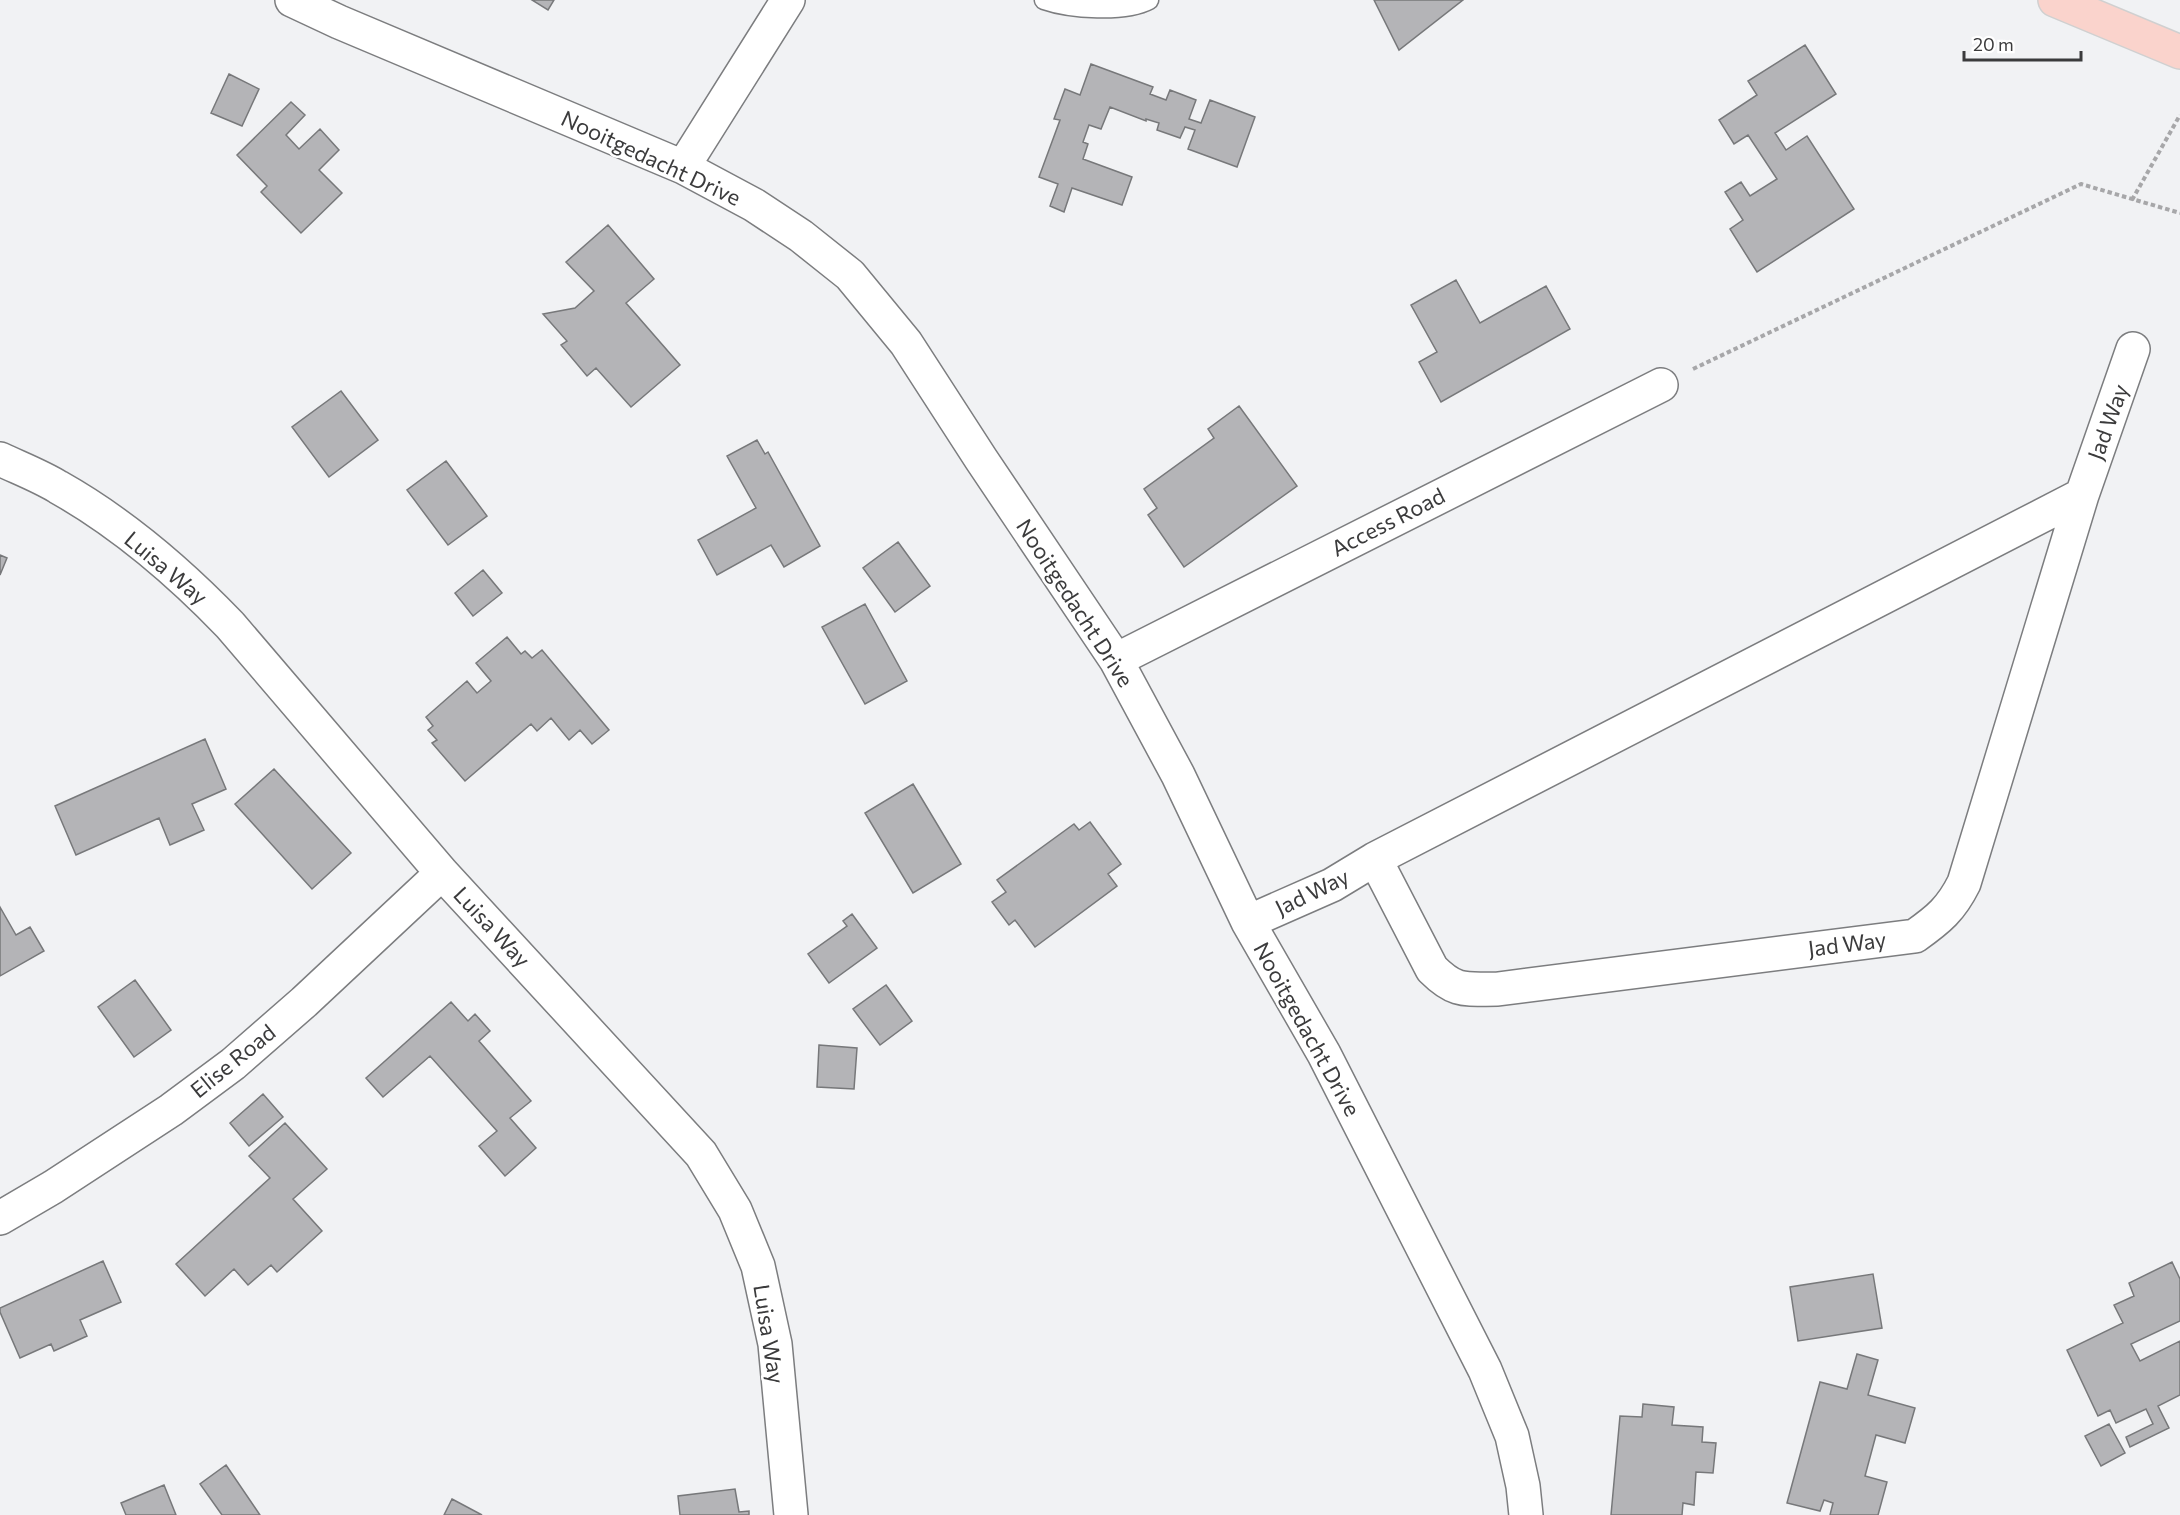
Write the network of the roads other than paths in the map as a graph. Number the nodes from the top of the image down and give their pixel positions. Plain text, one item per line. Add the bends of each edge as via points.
1 (292, 0) edge
2 (788, 0) edge
3 (1044, 0) edge
4 (1149, 0) edge
5 (2055, 0) edge
6 (2180, 52) edge
7 (683, 167) junction
8 (2133, 349) dead end
9 (1661, 385) road end
10 (0, 459) edge
11 (2082, 495) junction
12 (1116, 660) junction
13 (1375, 860) junction
14 (442, 873) junction
15 (1248, 922) junction
16 (0, 1218) edge
17 (791, 1515) edge
18 (1526, 1515) edge

1 - 7 street, Nooitgedacht Drive
2 - 7 street
3 - 4 lane via 1078,7 1113,8
5 - 6 main road
7 - 12 street, Nooitgedacht Drive via 763,211 850,275 906,343
8 - 11 street, Jad Way
9 - 12 street, Access Road
10 - 14 street, Luisa Way via 58,486 137,539 195,588
11 - 13 street, Jad Way
11 - 13 street, Jad Way via 1964,883 1941,918 1915,936 1498,989 1465,989 1446,983 1432,969
12 - 15 street, Nooitgedacht Drive via 1178,775
13 - 15 street, Jad Way via 1332,885
14 - 16 street, Elise Road via 233,1064 171,1110
14 - 17 street, Luisa Way via 701,1154 735,1210 758,1266 775,1344
15 - 18 street, Nooitgedacht Drive via 1324,1054 1485,1370 1512,1436

